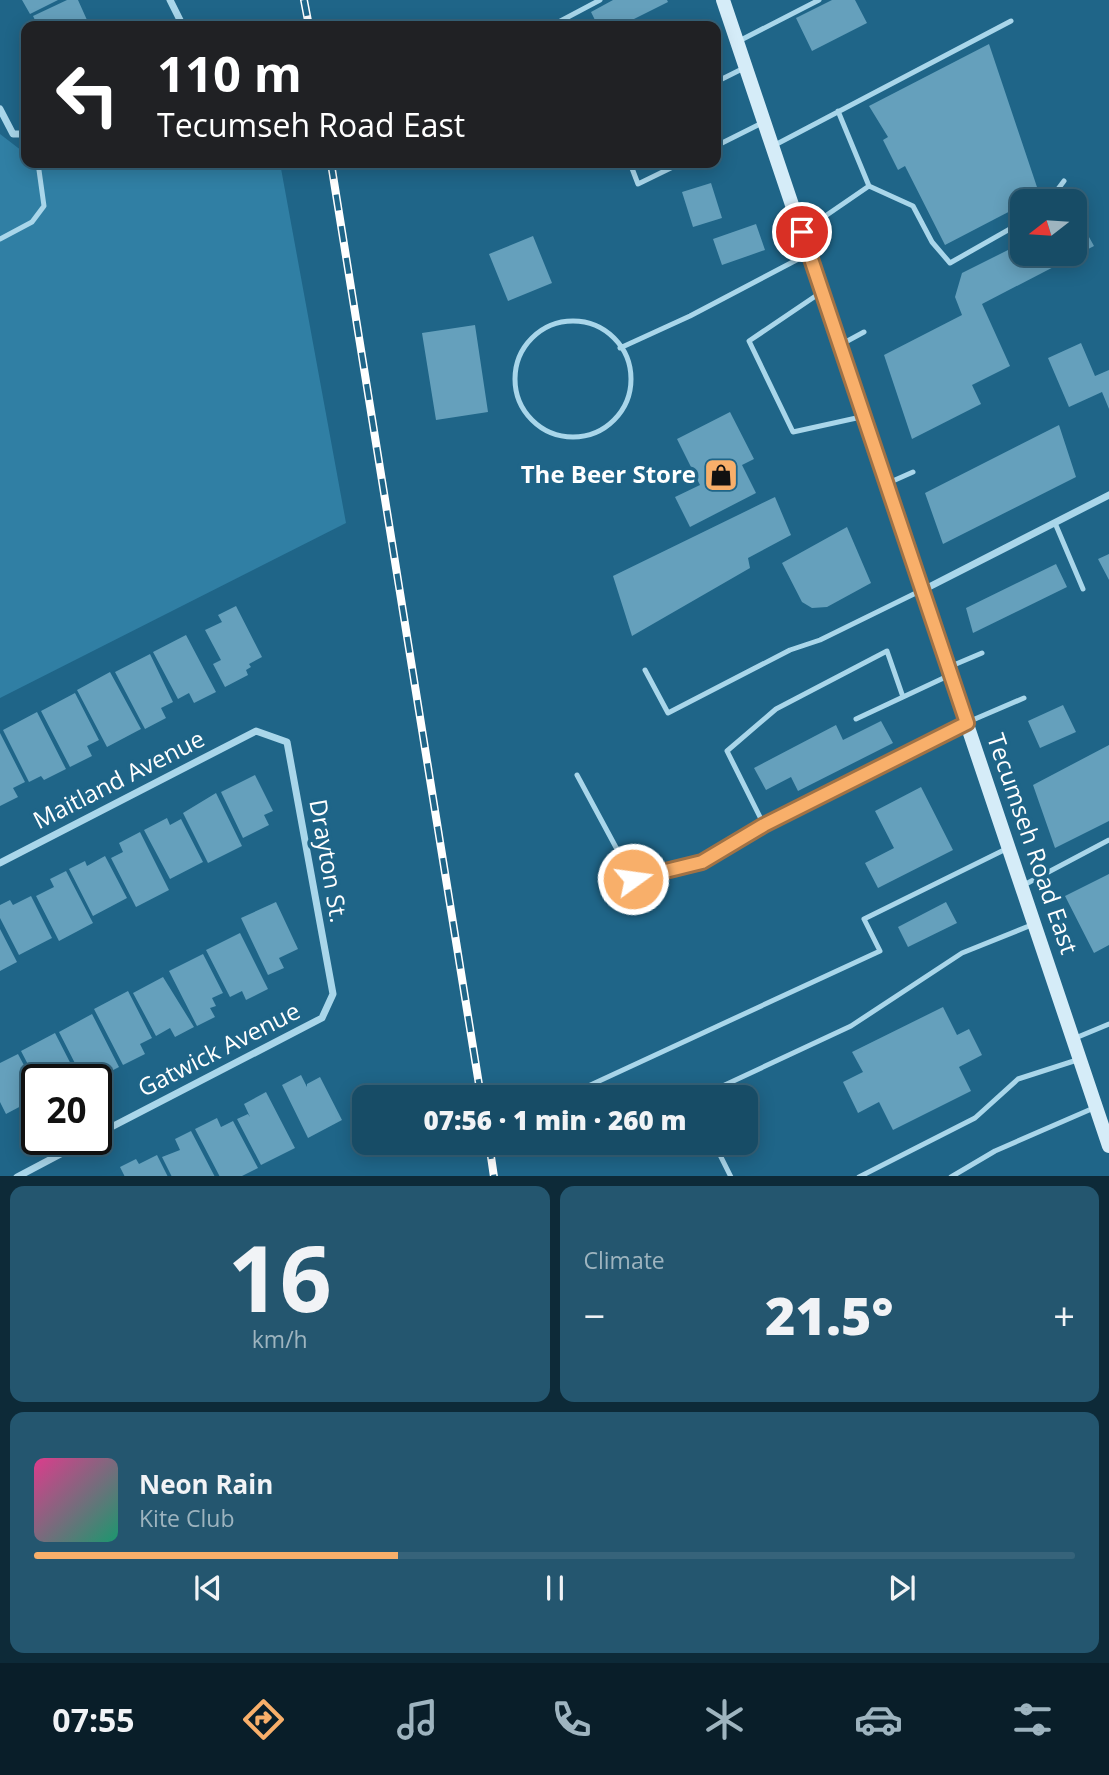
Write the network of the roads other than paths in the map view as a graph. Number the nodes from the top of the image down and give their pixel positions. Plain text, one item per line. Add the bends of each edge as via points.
1 (170, 0) edge
2 (600, 0) edge
3 (723, 0) edge
4 (819, 0) edge
5 (180, 21) edge
6 (560, 21) edge
7 (1010, 21) dead end
8 (737, 42) junction
9 (746, 67) junction
10 (721, 80) edge
11 (0, 109) edge
12 (838, 111) junction
13 (765, 122) junction
14 (21, 135) edge
15 (721, 144) edge
16 (773, 146) junction
17 (39, 168) edge
18 (631, 168) edge
19 (671, 168) edge
20 (1064, 181) dead end
21 (869, 186) junction
22 (1058, 189) edge
23 (1010, 229) edge
24 (802, 232) junction
25 (0, 239) edge
26 (809, 254) junction
27 (822, 292) junction
28 (864, 332) dead end
29 (840, 345) junction
30 (620, 348) junction
31 (864, 417) junction
32 (913, 472) dead end
33 (886, 484) junction
34 (1109, 495) edge
35 (1055, 523) junction
36 (1083, 589) dead end
37 (923, 590) junction
38 (982, 653) dead end
39 (645, 670) dead end
40 (950, 671) junction
41 (903, 697) junction
42 (1024, 698) dead end
43 (856, 719) dead end
44 (967, 723) junction
45 (256, 731) joint
46 (577, 775) dead end
47 (764, 825) junction
48 (1109, 840) edge
49 (1009, 848) junction
50 (0, 863) edge
51 (1022, 886) junction
52 (1034, 923) junction
53 (322, 1018) joint
54 (1109, 1024) edge
55 (1073, 1039) junction
56 (1080, 1059) junction
57 (590, 1085) edge
58 (725, 1085) edge
59 (1096, 1107) junction
60 (1106, 1125) edge
61 (112, 1127) edge
62 (1109, 1146) edge
63 (59, 1155) edge
64 (720, 1155) edge
65 (19, 1176) edge
66 (730, 1176) edge
67 (861, 1176) edge
68 (953, 1176) edge

1 - 5 street
2 - 6 lane
3 - 8 main road, Tecumseh Road East
4 - 8 lane
7 - 12 lane
8 - 9 main road, Tecumseh Road East
9 - 10 lane
9 - 13 main road, Tecumseh Road East
11 - 14 street via 13,134
12 - 16 lane
12 - 21 lane
13 - 15 lane
13 - 16 main road, Tecumseh Road East
16 - 24 main road, Tecumseh Road East
17 - 25 lane via 44,206 32,222
18 - 19 lane via 638,184
20 - 22 lane
21 - 23 lane via 913,206 932,242 950,263
21 - 24 lane
24 - 26 main road, Tecumseh Road East
26 - 27 main road, Tecumseh Road East
26 - 30 lane
27 - 29 main road, Tecumseh Road East
27 - 31 lane via 749,341 793,432
28 - 29 lane
29 - 31 main road, Tecumseh Road East
30 - 30 lane via 629,363 631,381 628,399 608,427 584,437 558,436 528,417 519,401 516,370 528,342 540,331 560,322 583,321 611,334
31 - 33 main road, Tecumseh Road East
32 - 33 lane
33 - 37 main road, Tecumseh Road East
34 - 35 street
35 - 36 lane
35 - 37 street
37 - 39 lane via 820,640 790,649 668,713
37 - 40 main road, Tecumseh Road East
38 - 40 lane
40 - 41 lane
40 - 44 main road, Tecumseh Road East
41 - 43 lane
41 - 47 lane via 887,650 776,709 727,751
42 - 44 lane
44 - 47 lane
44 - 49 main road, Tecumseh Road East
45 - 50 street, Maitland Avenue
45 - 53 street, Drayton St. via 287,742 333,994
46 - 47 lane via 633,879 702,862
48 - 51 lane
49 - 51 main road, Tecumseh Road East
49 - 57 lane via 864,919 880,951
51 - 52 main road, Tecumseh Road East
52 - 55 main road, Tecumseh Road East
52 - 58 lane via 962,953 851,1026
53 - 61 street, Gatwick Avenue
54 - 55 lane
55 - 56 main road, Tecumseh Road East
56 - 59 main road, Tecumseh Road East
56 - 67 lane via 1018,1079 975,1118
59 - 60 main road, Tecumseh Road East
59 - 68 lane
60 - 62 main road, Tecumseh Road East
63 - 65 street
64 - 66 lane

